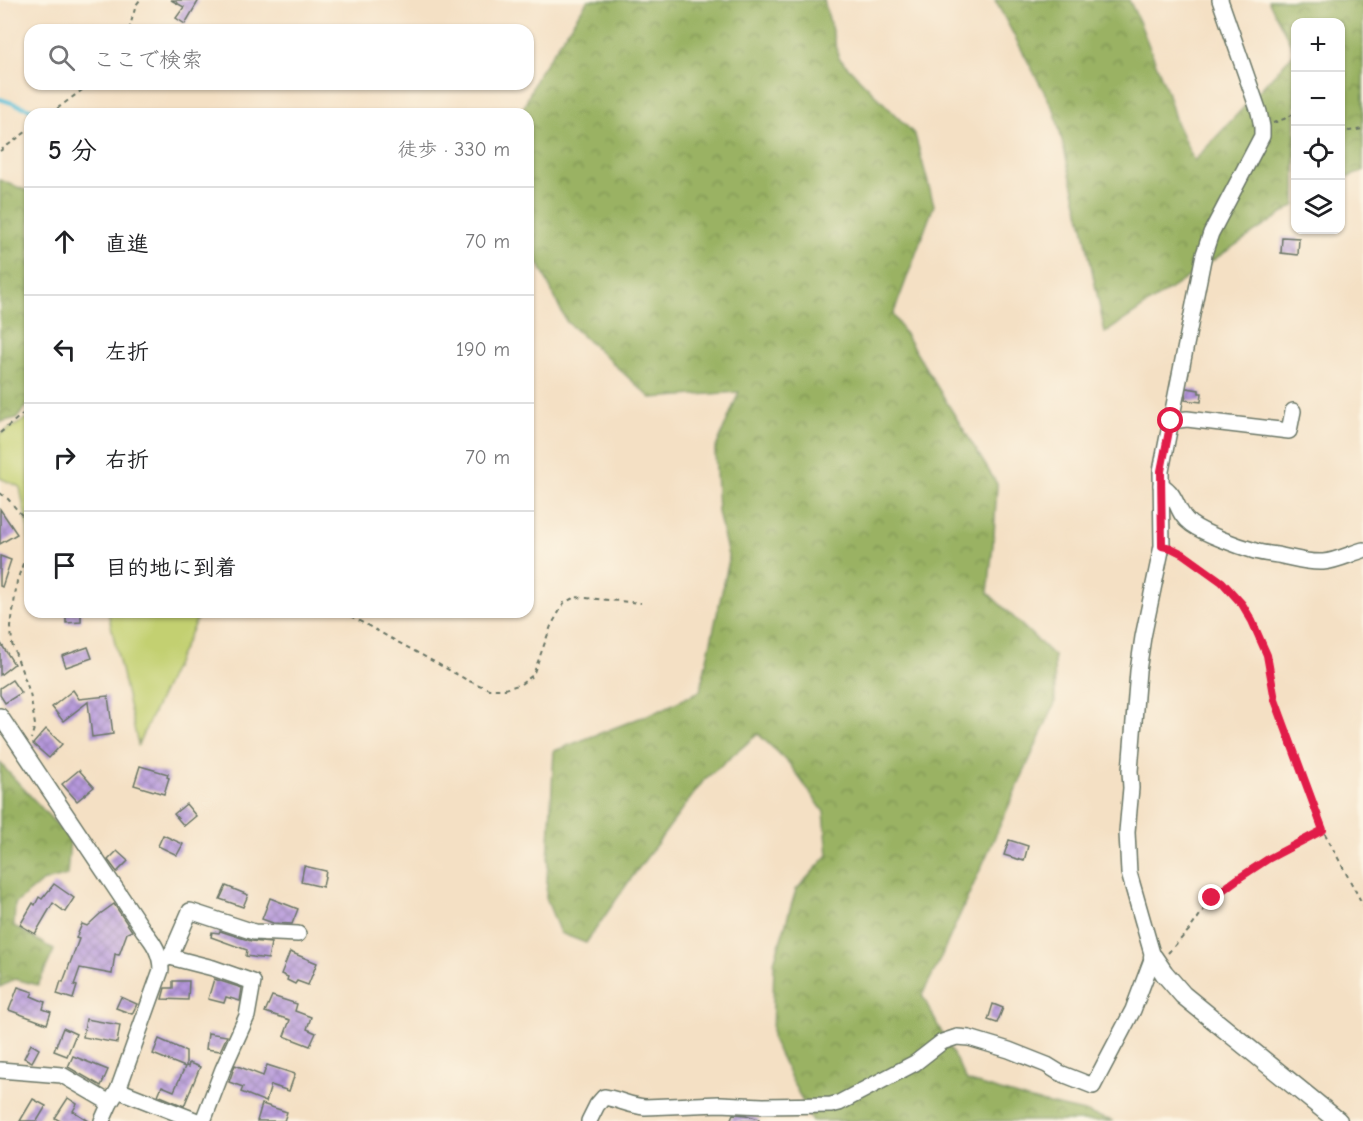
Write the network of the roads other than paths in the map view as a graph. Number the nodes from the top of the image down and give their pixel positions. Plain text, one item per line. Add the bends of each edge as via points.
1 (1220, 0) edge
2 (1293, 411) dead end
3 (1171, 421) junction
4 (1161, 486) junction
5 (1363, 550) edge
6 (0, 716) edge
7 (298, 934) dead end
8 (1153, 957) junction
9 (166, 959) junction
10 (0, 1070) edge
11 (114, 1096) junction
12 (102, 1121) edge
13 (197, 1121) edge
14 (203, 1121) edge
15 (589, 1121) edge
16 (1338, 1121) edge

1 - 3 street via 1259,112 1262,136 1204,254
2 - 3 street via 1289,431 1187,419
3 - 4 street
4 - 5 street via 1169,489 1182,516 1191,524 1256,551 1307,563 1326,562
4 - 8 street via 1162,546 1138,671 1127,832 1129,873
6 - 9 street
7 - 9 street via 254,932 190,911
8 - 15 street via 1133,1010 1093,1086 1009,1050 957,1037 839,1103 645,1107 604,1097
8 - 16 street via 1183,995
9 - 11 street
9 - 14 street via 213,968 253,982 247,1016
10 - 11 street via 62,1076
11 - 12 street
11 - 13 street

